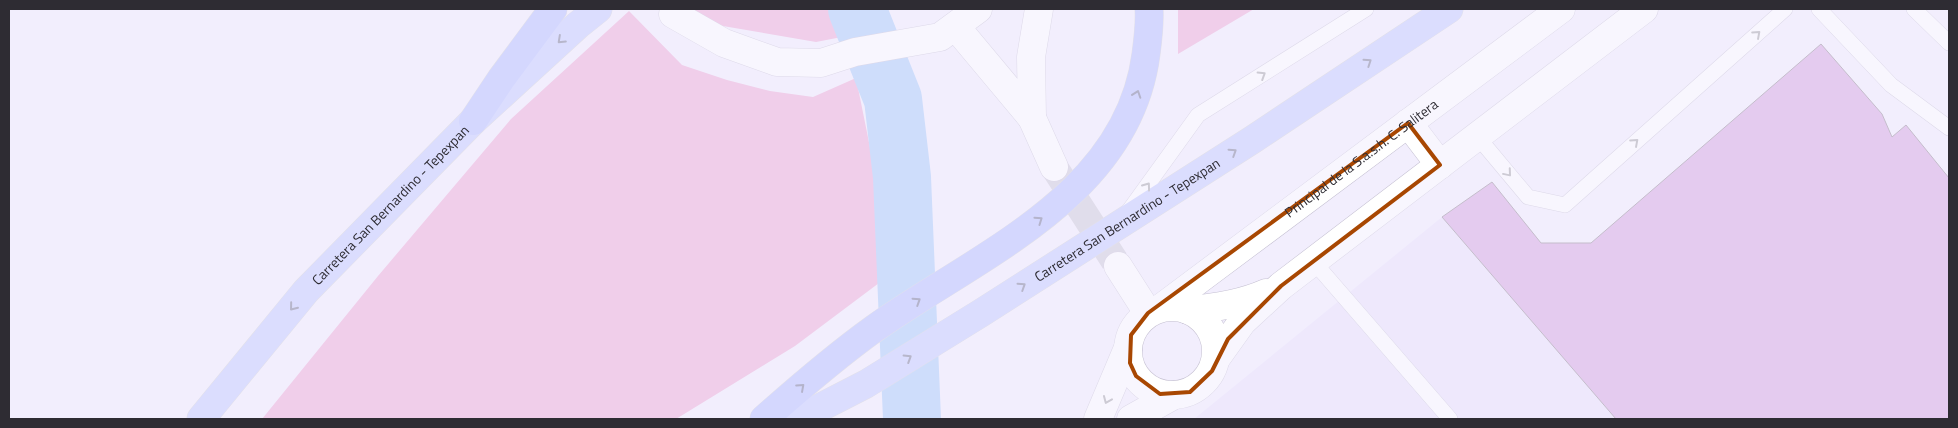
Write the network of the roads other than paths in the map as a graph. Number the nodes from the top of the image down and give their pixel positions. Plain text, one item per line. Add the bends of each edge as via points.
1 (553, 9) edge
2 (598, 9) edge
3 (978, 9) edge
4 (1039, 9) edge
5 (1149, 9) edge
6 (1366, 9) edge
7 (1449, 9) edge
8 (1561, 9) edge
9 (1644, 9) edge
10 (1785, 9) edge
11 (1819, 9) edge
12 (1914, 9) edge
13 (673, 14) dead end
14 (948, 32) junction
15 (1949, 42) edge
16 (1032, 118) junction
17 (473, 121) junction
18 (1408, 123) junction
19 (1949, 128) edge
20 (1477, 136) junction
21 (1440, 165) junction
22 (1054, 167) tunnel mouth
23 (1118, 225) junction
24 (1314, 261) junction
25 (1118, 266) tunnel mouth
26 (1281, 286) junction
27 (1188, 310) junction
28 (1155, 311) junction
29 (1128, 348) junction
30 (1216, 357) junction
31 (1174, 395) junction
32 (203, 418) edge
33 (764, 419) edge
34 (798, 419) edge
35 (1098, 419) edge
36 (1132, 419) edge
37 (1450, 419) edge

1 - 17 highway
2 -> 17 highway, Carretera San Bernardino - Tepexpan
3 - 14 street
4 - 16 street via 1031,57
33 -> 5 highway via 817,372 876,328 1044,216 1078,186 1104,156 1128,118 1144,74
23 -> 6 lane via 1198,116
23 -> 7 highway, Carretera San Bernardino - Tepexpan
8 - 18 street, Principal de la S.a.s.h. C. Salitera
9 - 20 street
20 -> 10 lane via 1528,197 1565,205
11 - 19 lane via 1891,85
12 - 15 lane
13 - 14 street via 724,43 777,62 822,64 855,52
14 - 16 street
16 - 22 street
17 -> 32 highway, Carretera San Bernardino - Tepexpan via 306,291
18 - 21 street
18 - 28 street, Principal de la S.a.s.h. C. Salitera
20 - 21 street
21 - 24 street
34 -> 23 highway, Carretera San Bernardino - Tepexpan via 866,384
24 - 26 street
24 - 37 lane
25 - 28 street
26 - 27 street via 1244,302
26 - 30 street via 1242,322
27 - 28 street via 1175,307
27 - 30 street via 1211,328 1216,342
28 - 29 street via 1138,322
29 - 31 street via 1130,363 1146,387 1160,394
29 -> 35 street
30 - 31 street via 1212,371 1202,384 1190,392
31 - 36 street

